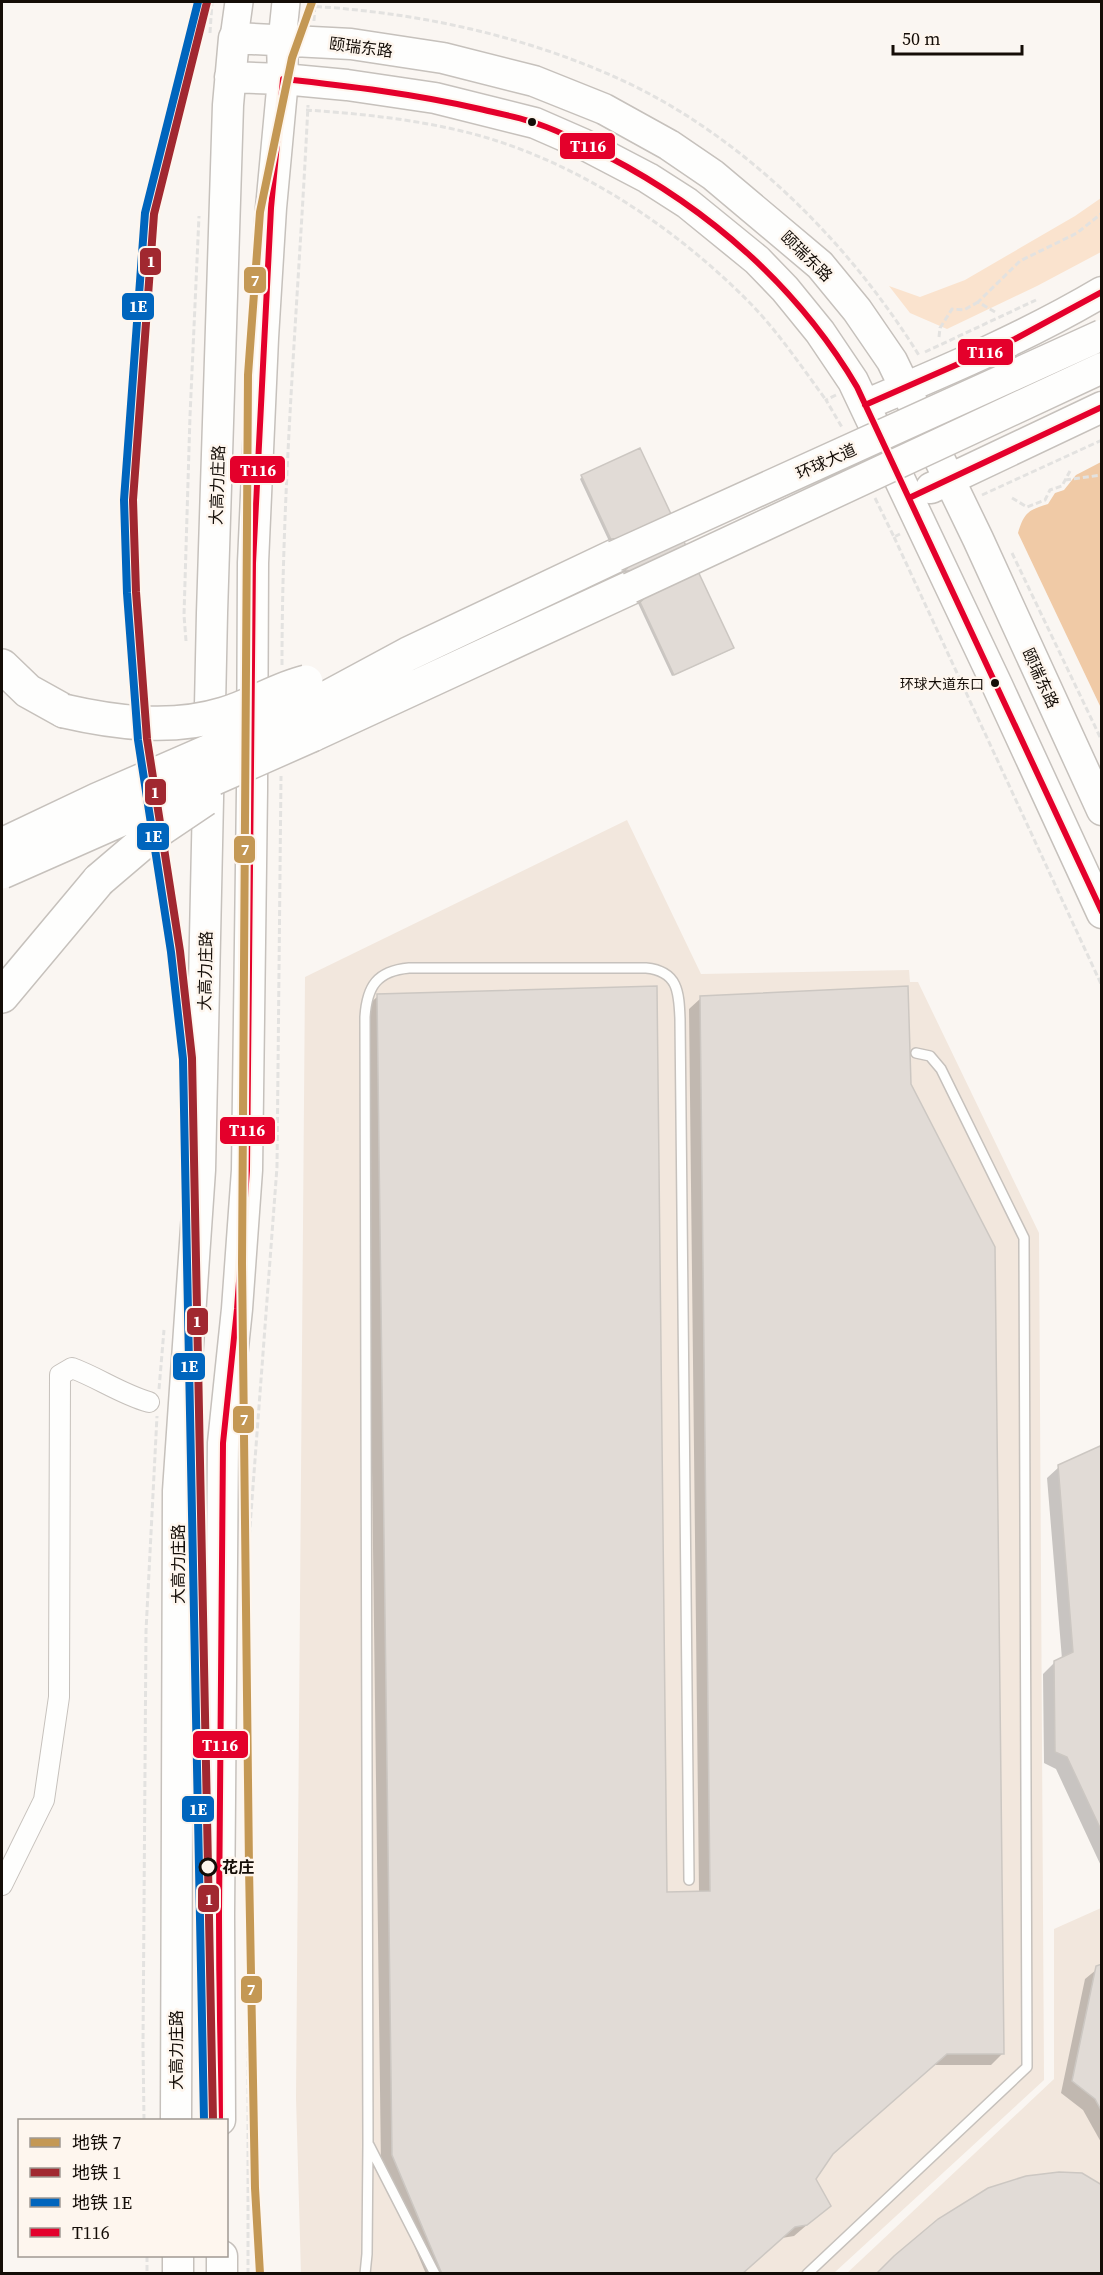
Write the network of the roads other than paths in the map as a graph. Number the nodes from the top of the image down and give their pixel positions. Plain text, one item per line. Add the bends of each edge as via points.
1 (238, 2) edge
2 (286, 2) edge
3 (222, 36) junction
4 (282, 41) junction
5 (230, 77) junction
6 (283, 79) junction
7 (1101, 292) edge
8 (1101, 335) edge
9 (1101, 368) edge
10 (905, 388) junction
11 (865, 405) junction
12 (1101, 407) edge
13 (949, 480) junction
14 (909, 498) junction
15 (615, 556) joint
16 (630, 588) joint
17 (2, 666) edge
18 (308, 708) junction
19 (1101, 810) edge
20 (2, 845) edge
21 (2, 872) edge
22 (1101, 913) edge
23 (2, 996) edge
24 (916, 1053) dead end
25 (155, 1403) road end
26 (689, 1881) dead end
27 (2, 1884) edge
28 (176, 2119) edge
29 (220, 2119) edge
30 (368, 2144) junction
31 (178, 2257) edge
32 (222, 2257) edge
33 (178, 2274) edge
34 (222, 2274) edge
35 (365, 2274) edge
36 (435, 2274) edge
37 (807, 2274) edge

1 - 3 main road, 大高力庄路
2 - 4 main road
3 - 4 main road, 颐瑞东路
3 - 5 main road, 大高力庄路
4 - 6 main road
4 - 10 main road, 颐瑞东路 via 351,44 442,58 534,81 604,109 669,145 713,175 820,265 857,310 892,361
5 - 6 main road
5 - 28 main road, 大高力庄路 via 212,613 200,1170 178,1491
6 - 11 main road via 435,98 535,123 648,178 687,203 757,260 820,332
6 - 29 main road via 263,338 253,563 247,1170 223,1443
7 - 10 main road via 965,362
8 - 15 main road, 环球大道, bridge
9 - 16 main road, 环球大道, bridge
10 - 11 main road
10 - 13 main road, 颐瑞东路
11 - 14 main road
12 - 13 main road
13 - 14 main road
13 - 19 main road, 颐瑞东路
14 - 22 main road
15 - 18 highway via 408,654
16 - 18 highway
17 - 18 highway, bridge via 28,691 64,711 107,721 182,723 226,714 288,687
18 - 20 highway, bridge
18 - 21 highway, bridge
18 - 23 highway, bridge via 99,880
24 - 37 lane via 930,1056 941,1069 1024,1238 1027,2067
25 - 27 street via 112,1389 98,1377 72,1368 60,1375 59,1697 44,1800
26 - 30 lane via 680,1039 676,987 663,972 646,968 408,968 390,972 371,989 366,1017
30 - 35 lane
30 - 36 lane
31 - 33 main road
32 - 34 main road

